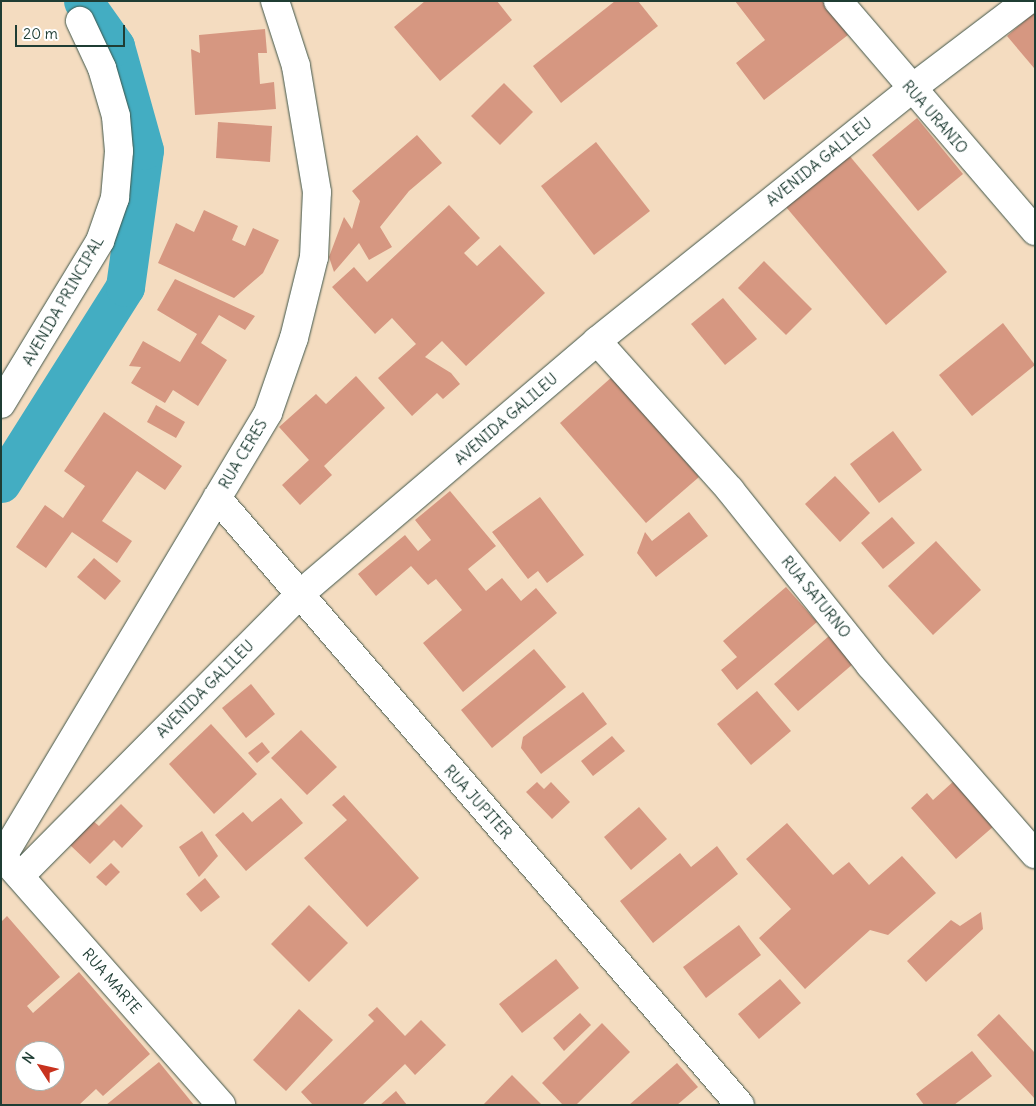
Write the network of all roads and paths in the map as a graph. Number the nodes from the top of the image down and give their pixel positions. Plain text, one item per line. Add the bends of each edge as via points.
1 (275, 1) edge
2 (838, 1) edge
3 (1027, 1) edge
4 (80, 21) dead end
5 (911, 89) junction
6 (1035, 231) edge
7 (597, 341) junction
8 (1, 404) edge
9 (217, 498) junction
10 (300, 594) junction
11 (1035, 854) edge
12 (8, 864) edge
13 (221, 1105) edge
14 (740, 1105) edge

1 - 9 street, RUA CERES via 296,66 318,192 314,257 294,338 268,413
2 - 5 street, RUA URANIO
3 - 5 street, AVENIDA GALILEU
4 - 8 street, AVENIDA PRINCIPAL via 102,68 116,116 119,151 115,198 100,241
5 - 6 street, RUA URANIO
5 - 7 street, AVENIDA GALILEU
7 - 10 street, AVENIDA GALILEU
7 - 11 street, RUA SATURNO via 730,490 870,665
9 - 10 street, RUA JUPITER
9 - 12 street, RUA CERES
10 - 12 street, AVENIDA GALILEU
10 - 14 street, RUA JUPITER
12 - 13 street, RUA MARTE

